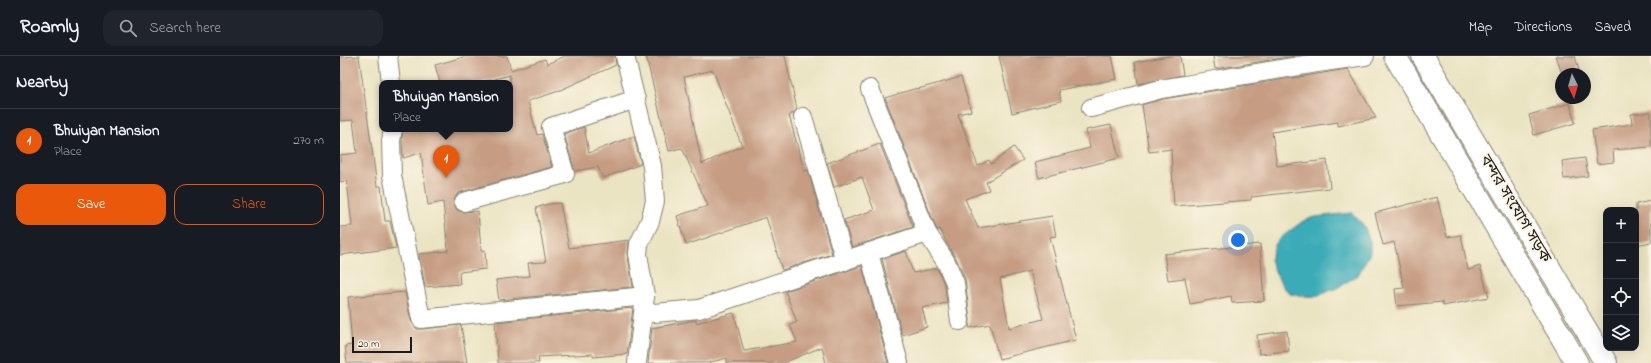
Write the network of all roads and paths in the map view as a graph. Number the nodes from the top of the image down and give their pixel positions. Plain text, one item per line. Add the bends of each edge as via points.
1 (388, 56) edge
2 (625, 56) edge
3 (1365, 56) edge
4 (1395, 56) edge
5 (1423, 56) edge
6 (391, 80) edge
7 (870, 89) dead end
8 (636, 99) junction
9 (1091, 108) dead end
10 (803, 117) dead end
11 (393, 132) edge
12 (464, 202) dead end
13 (927, 233) junction
14 (869, 252) junction
15 (845, 261) junction
16 (645, 296) junction
17 (643, 314) junction
18 (960, 321) dead end
19 (637, 363) edge
20 (899, 363) edge
21 (1577, 363) edge
22 (1606, 363) edge

1 - 6 street
2 - 8 street
3 - 9 street via 1161,89
4 - 21 highway, বন্দর সংযোগ সড়ক
5 - 22 highway, বন্দর সংযোগ সড়ক
7 - 13 street
8 - 12 street via 551,127 566,174
8 - 16 street via 652,166 654,201 638,254
10 - 15 street
11 - 16 street via 392,175 421,319
13 - 14 street
13 - 18 street via 946,262 955,283
14 - 15 street
14 - 20 street
15 - 17 street via 700,309
16 - 17 street
17 - 19 street

